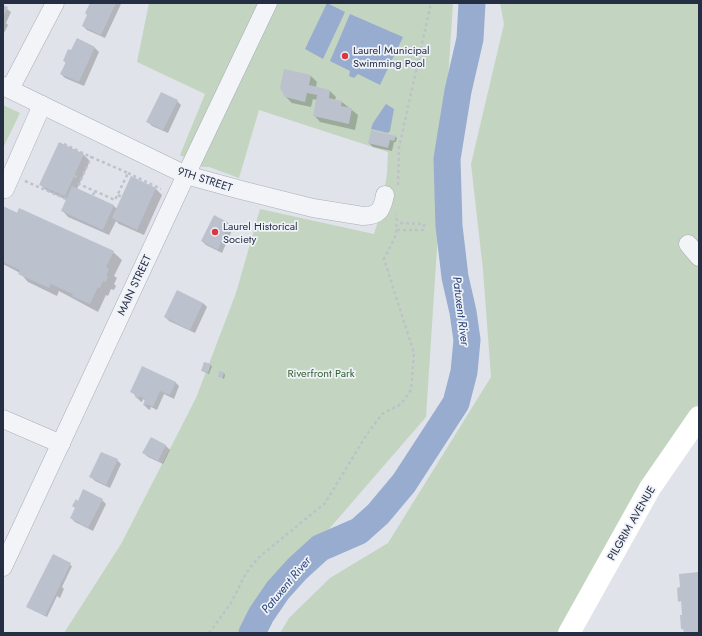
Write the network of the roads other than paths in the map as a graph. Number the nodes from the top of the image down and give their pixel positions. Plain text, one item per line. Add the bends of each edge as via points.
1 (55, 3) edge
2 (268, 3) edge
3 (6, 88) edge
4 (42, 105) junction
5 (186, 175) junction
6 (8, 182) road end
7 (391, 190) road end
8 (699, 417) edge
9 (3, 419) edge
10 (61, 444) junction
11 (3, 567) edge
12 (570, 633) edge

1 - 3 street
2 - 5 street, MAIN STREET
3 - 4 street, 9TH STREET
4 - 5 street, 9TH STREET
4 - 6 street
5 - 7 street, 9TH STREET via 305,206 363,216 372,216 378,212
5 - 10 street, MAIN STREET
8 - 12 street, PILGRIM AVENUE via 650,488
9 - 10 street
10 - 11 street, MAIN STREET

